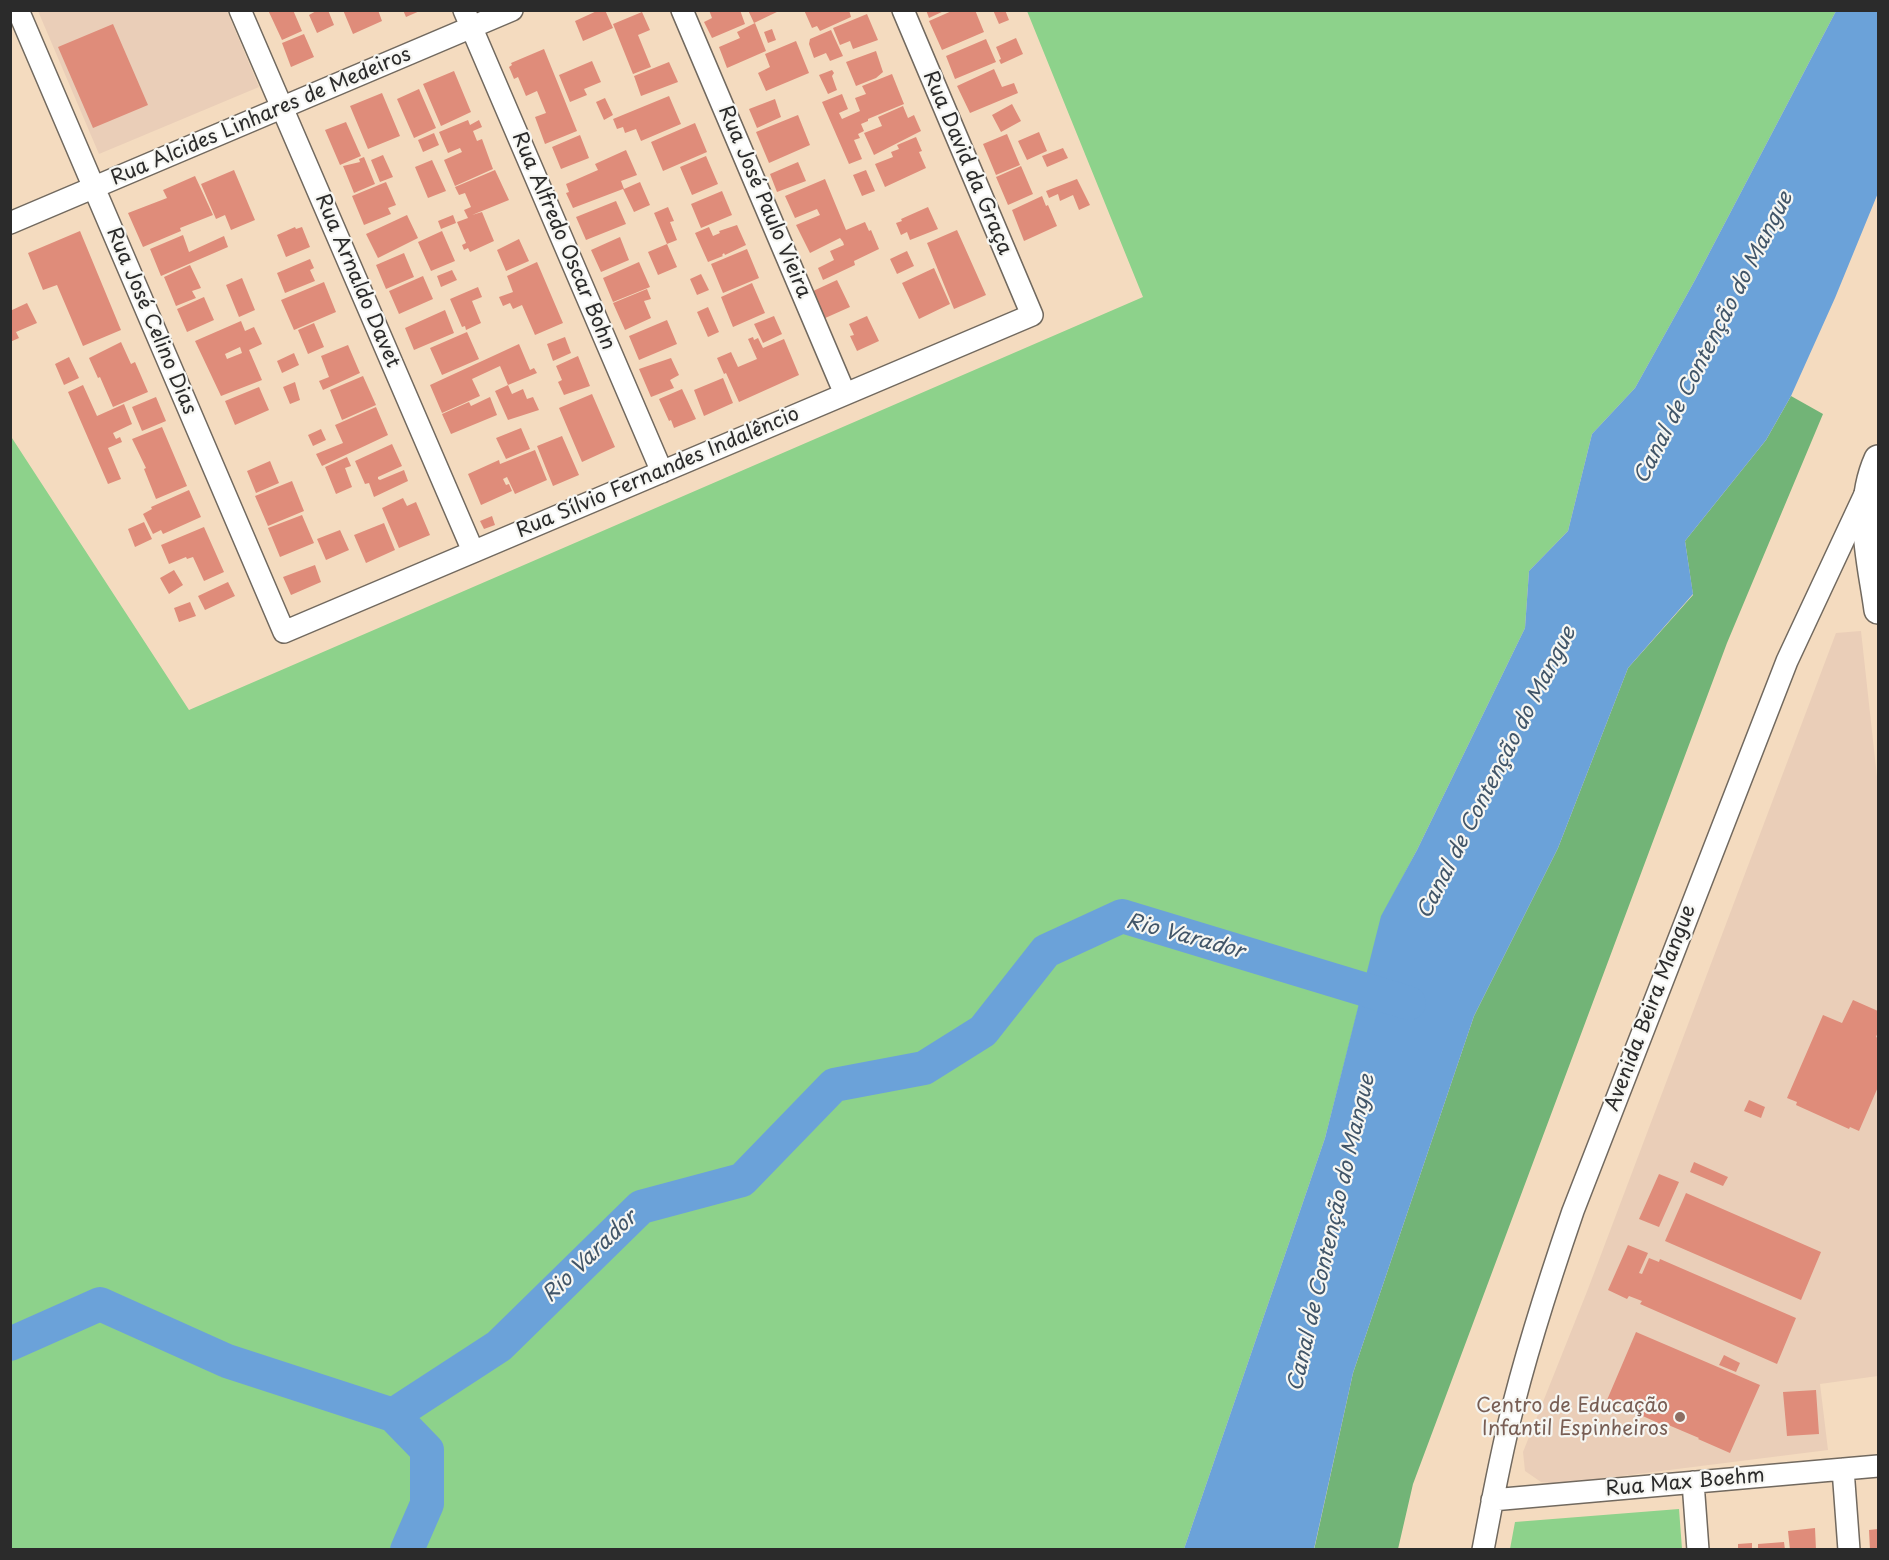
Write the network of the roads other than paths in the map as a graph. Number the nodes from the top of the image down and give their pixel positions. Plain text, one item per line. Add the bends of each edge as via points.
1 (18, 10) edge
2 (240, 10) edge
3 (512, 10) edge
4 (682, 10) edge
5 (903, 10) edge
6 (468, 19) edge
7 (282, 108) junction
8 (94, 188) junction
9 (10, 223) edge
10 (1032, 315) joint
11 (845, 394) junction
12 (1874, 471) edge
13 (662, 472) junction
14 (473, 551) junction
15 (1878, 610) edge
16 (284, 632) joint
17 (1878, 1466) edge
18 (1843, 1469) junction
19 (1693, 1482) junction
20 (1492, 1500) junction
21 (1483, 1550) edge
22 (1698, 1550) edge
23 (1848, 1550) edge

1 - 8 street, Rua José Celino Dias
2 - 7 street, Rua Arnaldo Davet
3 - 6 street, Rua Alcides Linhares de Medeiros
4 - 11 street, Rua José Paulo Vieira
5 - 10 street, Rua David da Graça
6 - 7 street, Rua Alcides Linhares de Medeiros
6 - 13 street, Rua Alfredo Oscar Bohn
7 - 8 street, Rua Alcides Linhares de Medeiros
7 - 14 street, Rua Arnaldo Davet
8 - 9 street, Rua Alcides Linhares de Medeiros
8 - 16 street, Rua José Celino Dias
10 - 11 street, Rua Sílvio Fernandes Indalêncio
11 - 13 street, Rua Sílvio Fernandes Indalêncio
12 - 15 street via 1866,504 1866,527
12 - 20 street, Avenida Beira Mangue via 1787,662 1573,1211 1525,1361
13 - 14 street, Rua Sílvio Fernandes Indalêncio
14 - 16 street, Rua Sílvio Fernandes Indalêncio
17 - 18 street, Rua Max Boehm
18 - 19 street, Rua Max Boehm
18 - 23 street
19 - 20 street, Rua Max Boehm
19 - 22 street
20 - 21 street, Avenida Beira Mangue

